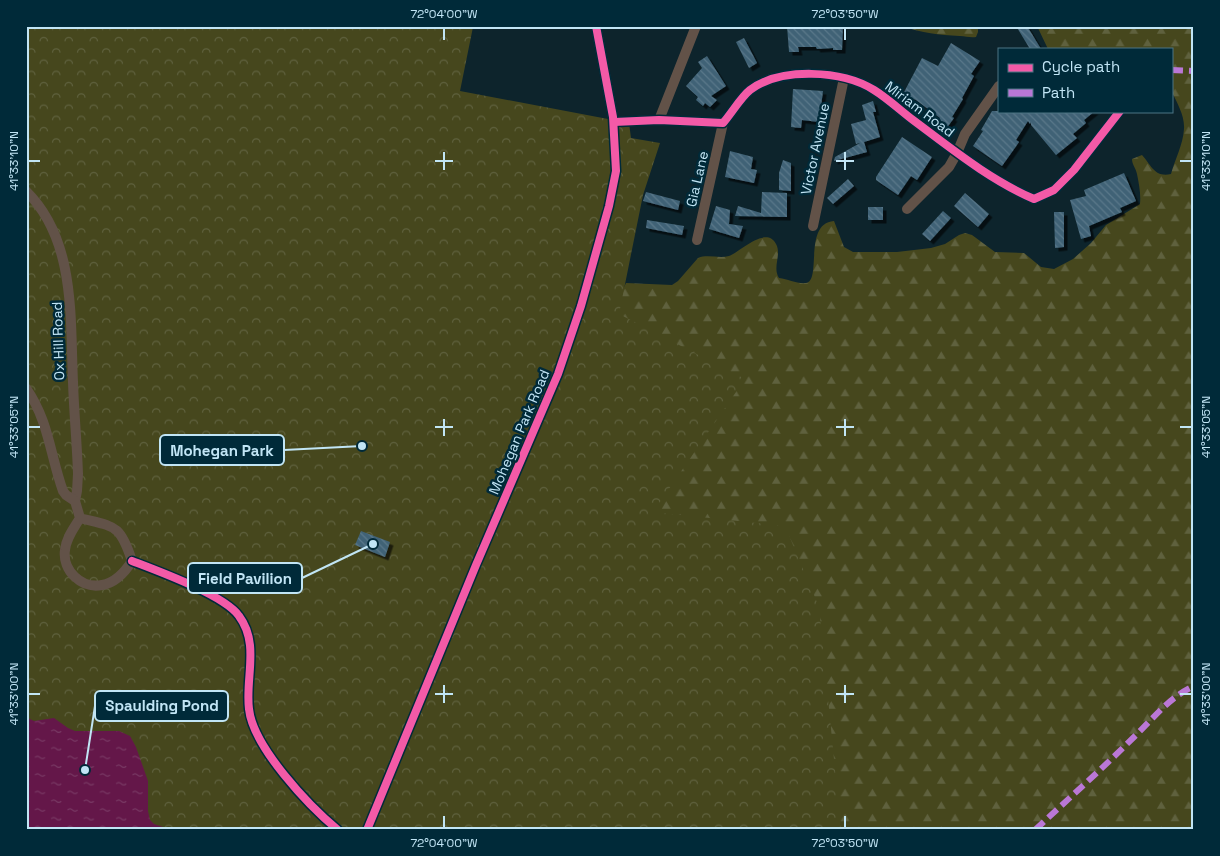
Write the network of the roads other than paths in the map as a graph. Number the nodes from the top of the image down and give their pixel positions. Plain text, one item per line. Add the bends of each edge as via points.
1 (596, 26) edge
2 (696, 26) edge
3 (844, 78) junction
4 (998, 87) edge
5 (1119, 112) edge
6 (658, 120) junction
7 (614, 122) junction
8 (724, 123) junction
9 (957, 154) junction
10 (26, 191) edge
11 (907, 209) dead end
12 (813, 226) dead end
13 (697, 240) dead end
14 (26, 388) edge
15 (75, 501) junction
16 (80, 518) junction
17 (132, 561) junction
18 (338, 830) edge
19 (367, 830) edge

1 - 7 street, Mohegan Park Road
2 - 6 street
3 - 8 street, Miriam Road via 811,74 775,77 749,91
3 - 9 street, Miriam Road via 873,89
3 - 12 street, Victor Avenue
4 - 9 street via 965,134
5 - 9 street, Miriam Road via 1074,170 1054,190 1034,199 1008,188
6 - 7 street
6 - 8 street
7 - 19 street, Mohegan Park Road via 614,186 571,340
8 - 13 street, Gia Lane
9 - 11 street via 949,167
10 - 15 street, Ox Hill Road via 50,222 68,281 78,474
14 - 15 street via 45,424 63,491
15 - 16 street
16 - 17 street via 115,529 125,540
16 - 17 street via 64,550 67,566 77,579 91,585 107,584 125,571
17 - 18 street via 216,598 240,617 250,644 248,708 254,728 276,766

